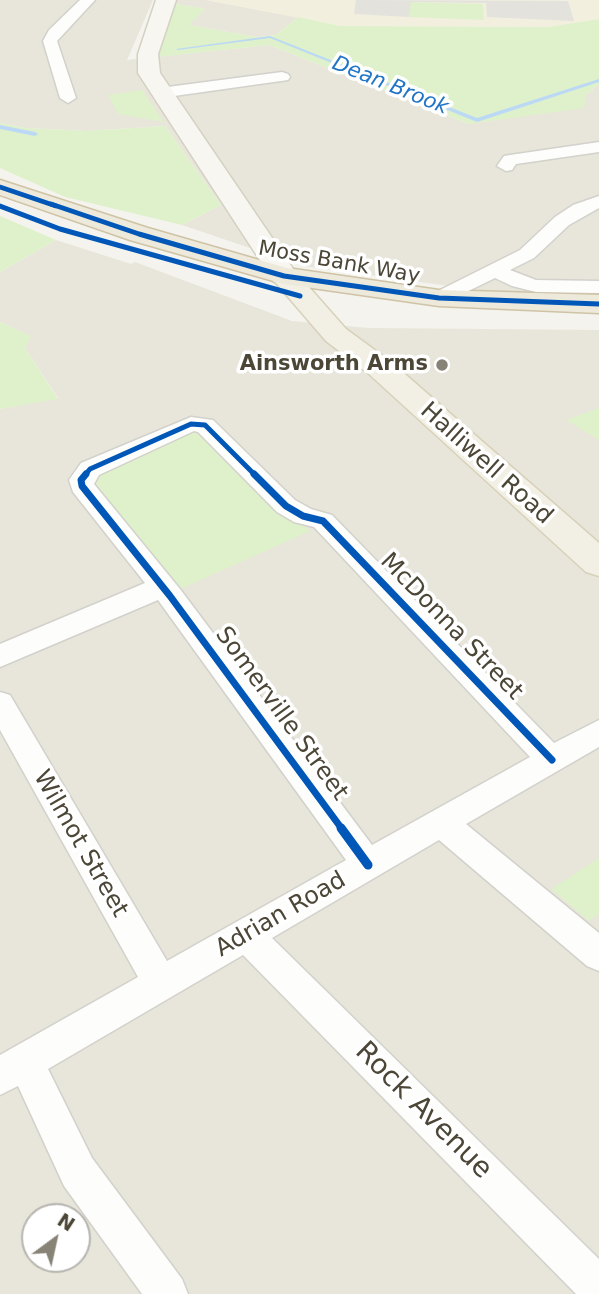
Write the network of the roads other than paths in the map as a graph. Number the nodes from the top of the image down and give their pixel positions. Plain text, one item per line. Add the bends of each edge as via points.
1 (84, 0) edge
2 (166, 0) edge
3 (282, 77) dead end
4 (160, 93) junction
5 (68, 98) dead end
6 (599, 147) edge
7 (506, 166) dead end
8 (0, 187) edge
9 (599, 202) edge
10 (0, 206) edge
11 (495, 270) junction
12 (292, 286) junction
13 (599, 287) edge
14 (439, 298) junction
15 (340, 303) junction
16 (599, 304) edge
17 (599, 318) edge
18 (380, 368) junction
19 (323, 521) joint
20 (599, 563) edge
21 (162, 587) junction
22 (0, 656) edge
23 (0, 704) edge
24 (599, 732) edge
25 (552, 760) junction
26 (442, 823) junction
27 (368, 865) junction
28 (246, 935) junction
29 (599, 955) edge
30 (161, 984) junction
31 (13, 1068) edge
32 (599, 1288) edge
33 (167, 1294) edge

1 - 5 street via 50,41 56,82
2 - 4 street via 148,54 149,73
3 - 4 street
4 - 12 street
6 - 7 street via 510,160
8 - 12 highway, Moss Bank Way
9 - 11 street via 580,209 527,254
10 - 12 highway, Moss Bank Way via 60,229
11 - 13 street via 536,286
11 - 14 street
12 - 14 highway, Moss Bank Way
12 - 15 highway, Moss Bank Way
12 - 18 main road, Halliwell Road via 336,335
14 - 16 highway, Moss Bank Way
15 - 17 highway, Moss Bank Way via 456,316
15 - 18 main road via 358,323 358,333
18 - 20 main road, Halliwell Road
19 - 21 street, Somerville Street via 286,506 211,429 191,424 98,464 81,480
19 - 25 street, McDonna Street
21 - 22 street
21 - 27 street, Somerville Street
23 - 30 street, Wilmot Street
24 - 25 street, Adrian Road
25 - 26 street, Adrian Road
26 - 27 street, Adrian Road
26 - 29 street
27 - 28 street, Adrian Road
28 - 30 street, Adrian Road
28 - 32 street, Rock Avenue
30 - 31 street, Adrian Road
31 - 33 street via 78,1172

